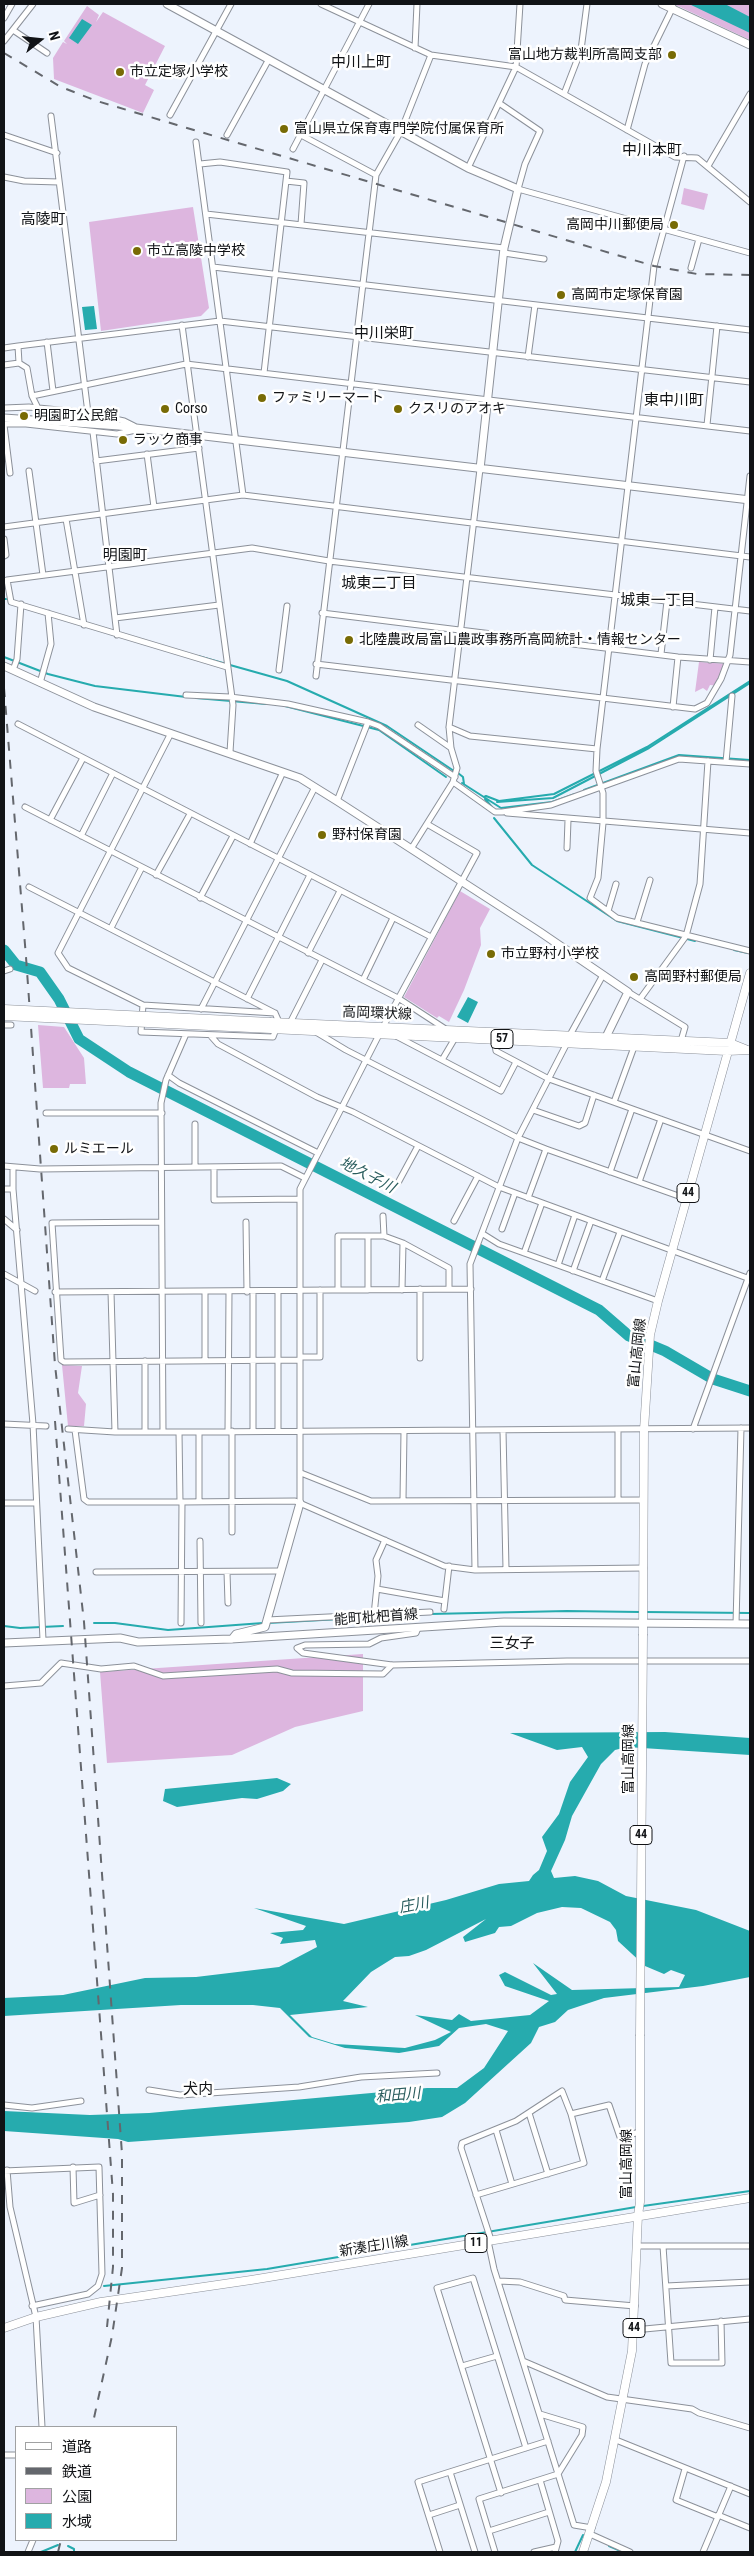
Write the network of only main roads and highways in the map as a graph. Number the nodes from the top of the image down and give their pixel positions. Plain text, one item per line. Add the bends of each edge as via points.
1 (750, 974) edge
2 (4, 1009) edge
3 (4, 1016) edge
4 (275, 1025) junction
5 (381, 1030) junction
6 (569, 1039) junction
7 (606, 1041) junction
8 (728, 1047) junction
9 (749, 1050) edge
10 (750, 2198) edge
11 (638, 2215) junction
12 (4, 2328) edge
13 (583, 2552) edge

1 - 8 main road, 富山高岡線 / 44
2 - 4 main road, 高岡環状線 / 57, bridge
3 - 4 main road, 高岡環状線 / 57, bridge
4 - 5 main road, 高岡環状線 / 57 via 290,1023
4 - 5 main road, 高岡環状線 / 57 via 314,1031
5 - 6 main road, 高岡環状線 / 57 via 444,1028
5 - 6 main road, 高岡環状線 / 57 via 393,1034 494,1039
6 - 7 main road, 高岡環状線 / 57
7 - 8 main road, 高岡環状線 / 57 via 680,1041
7 - 8 main road, 高岡環状線 / 57 via 634,1046
8 - 9 main road, 高岡環状線 / 57
8 - 11 main road, 富山高岡線 / 44, bridge via 658,1301 648,1355 644,1430
10 - 11 main road, 新湊庄川線 / 11
11 - 12 main road, 新湊庄川線 / 11 via 101,2302
11 - 13 main road, 富山高岡線 / 44 via 636,2306 624,2400 616,2440

